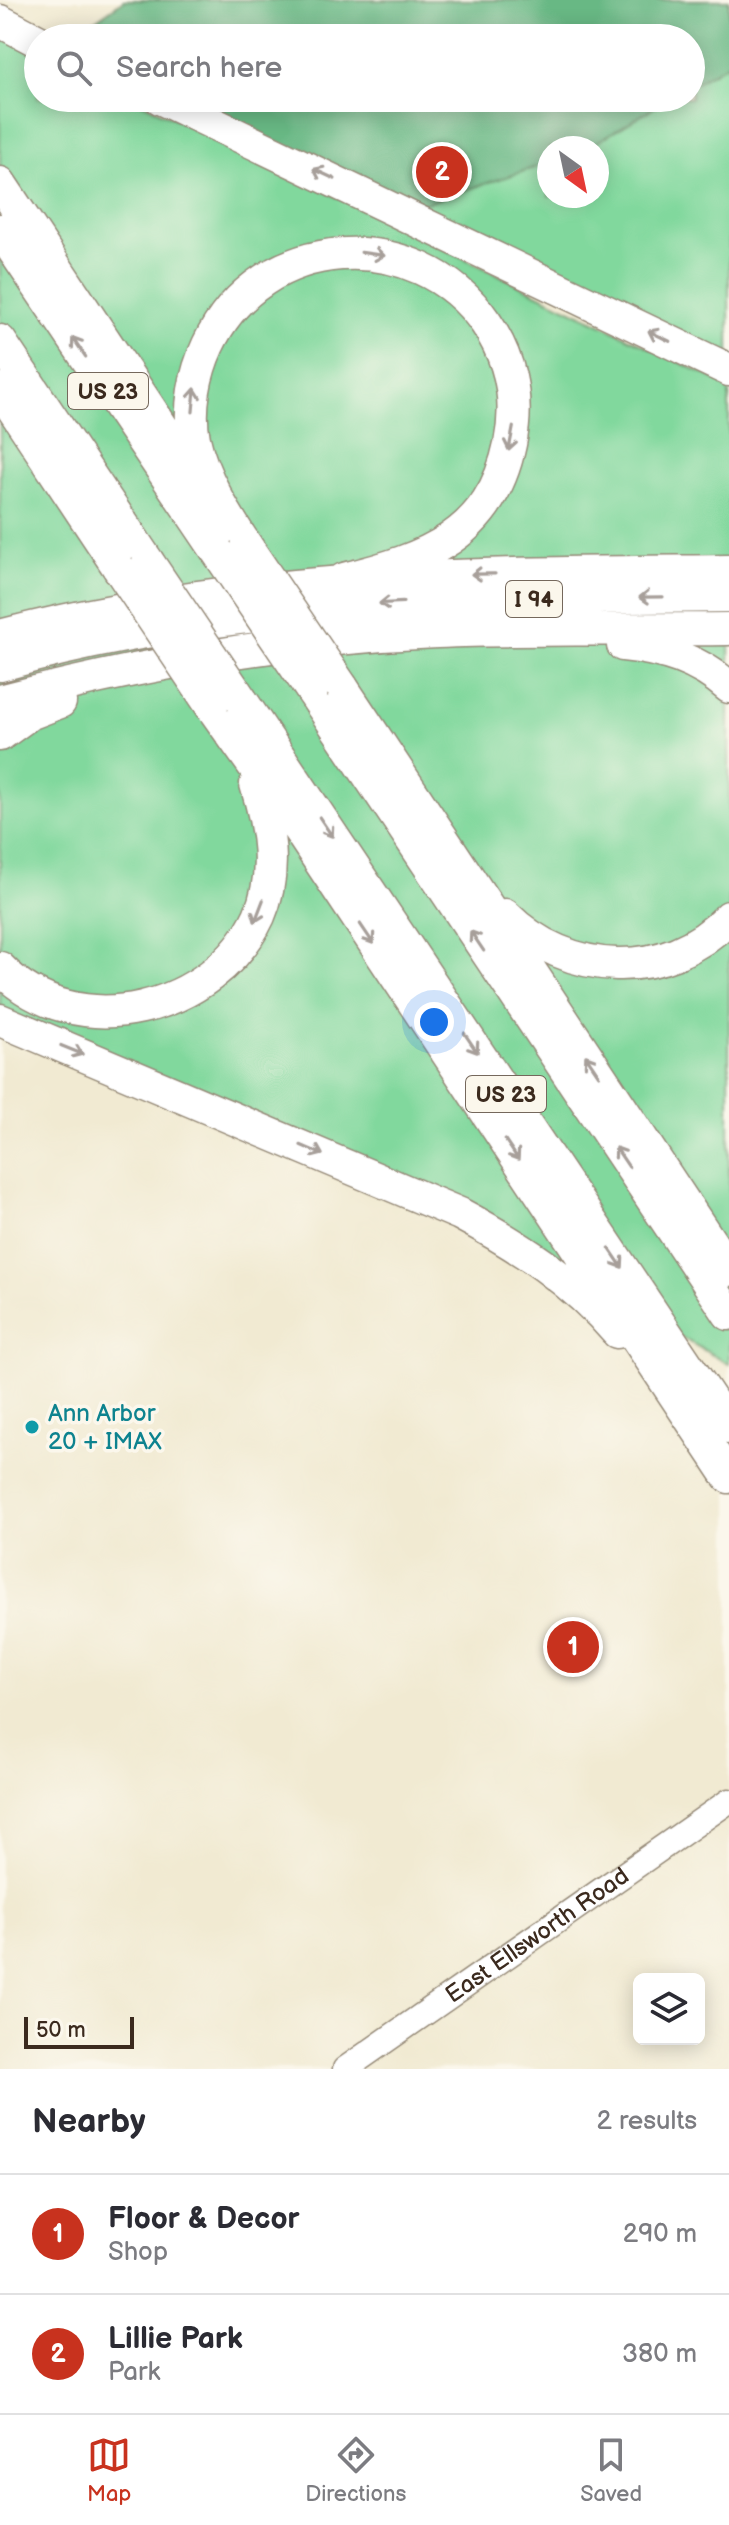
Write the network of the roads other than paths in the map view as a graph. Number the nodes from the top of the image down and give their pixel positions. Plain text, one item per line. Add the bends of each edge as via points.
1 (0, 21) edge
2 (24, 34) edge
3 (189, 112) edge
4 (0, 183) edge
5 (0, 230) edge
6 (0, 341) edge
7 (729, 370) edge
8 (0, 389) edge
9 (0, 404) edge
10 (38, 446) junction
11 (231, 540) junction
12 (133, 564) junction
13 (729, 571) edge
14 (344, 579) junction
15 (729, 596) edge
16 (729, 629) edge
17 (553, 630) junction
18 (0, 636) edge
19 (0, 665) edge
20 (135, 669) junction
21 (729, 687) edge
22 (327, 689) junction
23 (0, 701) edge
24 (227, 704) junction
25 (0, 735) edge
26 (240, 748) junction
27 (464, 872) junction
28 (729, 917) edge
29 (0, 968) edge
30 (0, 1020) edge
31 (729, 1270) edge
32 (729, 1314) edge
33 (678, 1402) junction
34 (729, 1427) edge
35 (729, 1477) edge
36 (729, 1801) edge
37 (345, 2069) edge

1 - 2 highway
7 -> 3 highway
4 - 11 highway via 186,462
11 -> 5 highway, US 23
6 - 12 highway, US 23
8 - 10 highway
9 - 10 highway
10 - 12 highway
11 -> 14 highway via 194,437 201,360 215,330 236,302 298,260 335,252 381,255 429,271 475,307 507,360 514,428 506,465 488,501 462,532 403,564
11 - 22 highway, bridge
12 - 24 highway, bridge
13 -> 14 highway
14 - 18 highway via 205,593
15 -> 19 highway, I 94 via 339,606 121,637
16 - 17 highway, I 94
17 - 20 highway, I 94 via 351,638
17 - 21 highway via 676,654
20 - 23 highway, I 94
20 - 25 highway via 111,686 29,714
22 - 27 highway
32 -> 22 highway, US 23
24 - 26 highway
24 -> 34 highway, US 23
26 -> 29 highway via 266,816 268,883 259,915 240,948 217,972 167,1002 109,1012 35,994
26 -> 33 highway
27 - 28 highway via 541,946 579,961 623,965 657,959 693,946
31 -> 27 highway
30 -> 33 highway via 403,1188 519,1246 609,1322
33 - 35 highway
36 - 37 main road, East Ellsworth Road

